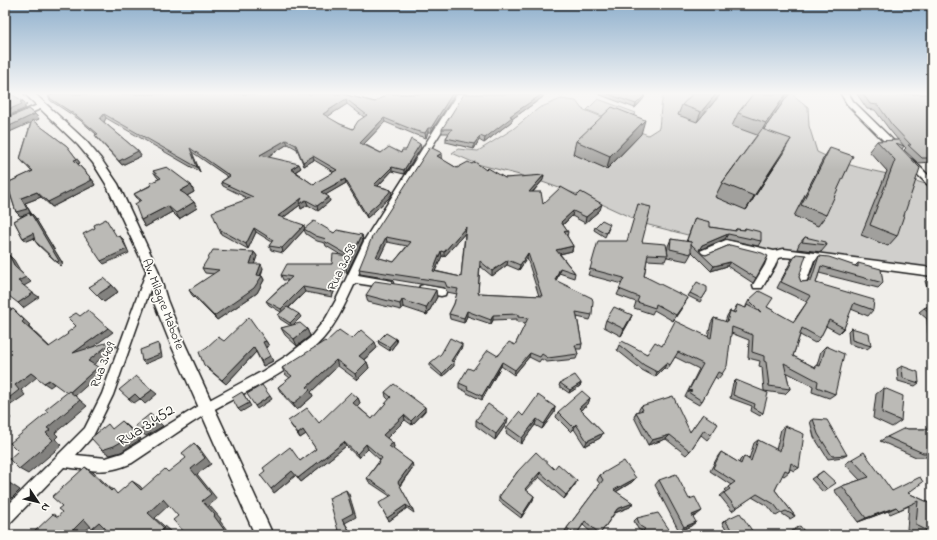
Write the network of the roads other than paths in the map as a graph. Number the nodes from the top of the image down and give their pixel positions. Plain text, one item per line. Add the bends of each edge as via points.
1 (56, 119) edge
2 (445, 119) edge
3 (867, 119) edge
4 (932, 184) edge
5 (703, 254) edge
6 (774, 255) junction
7 (810, 257) junction
8 (152, 270) junction
9 (932, 272) edge
10 (351, 278) junction
11 (801, 283) edge
12 (397, 285) edge
13 (758, 285) dead end
14 (412, 288) edge
15 (441, 292) dead end
16 (206, 408) junction
17 (62, 460) junction
18 (5, 518) edge
19 (264, 535) edge

1 - 8 street, Av. Milagre Mabote via 82,143 112,184
2 - 10 street, Rua 3.058 via 368,241
3 - 4 street
5 - 6 street via 726,244
6 - 7 street via 784,253
6 - 13 street
7 - 9 street
7 - 11 street
8 - 16 street, Av. Milagre Mabote via 160,300
8 - 17 street, Rua 3.409 via 107,395 89,432
10 - 12 street
10 - 16 street, Rua 3.058 via 330,321 314,341 267,375
14 - 15 street
16 - 17 street, Rua 3.452 via 116,464
16 - 19 street, Av. Milagre Mabote
17 - 18 street

